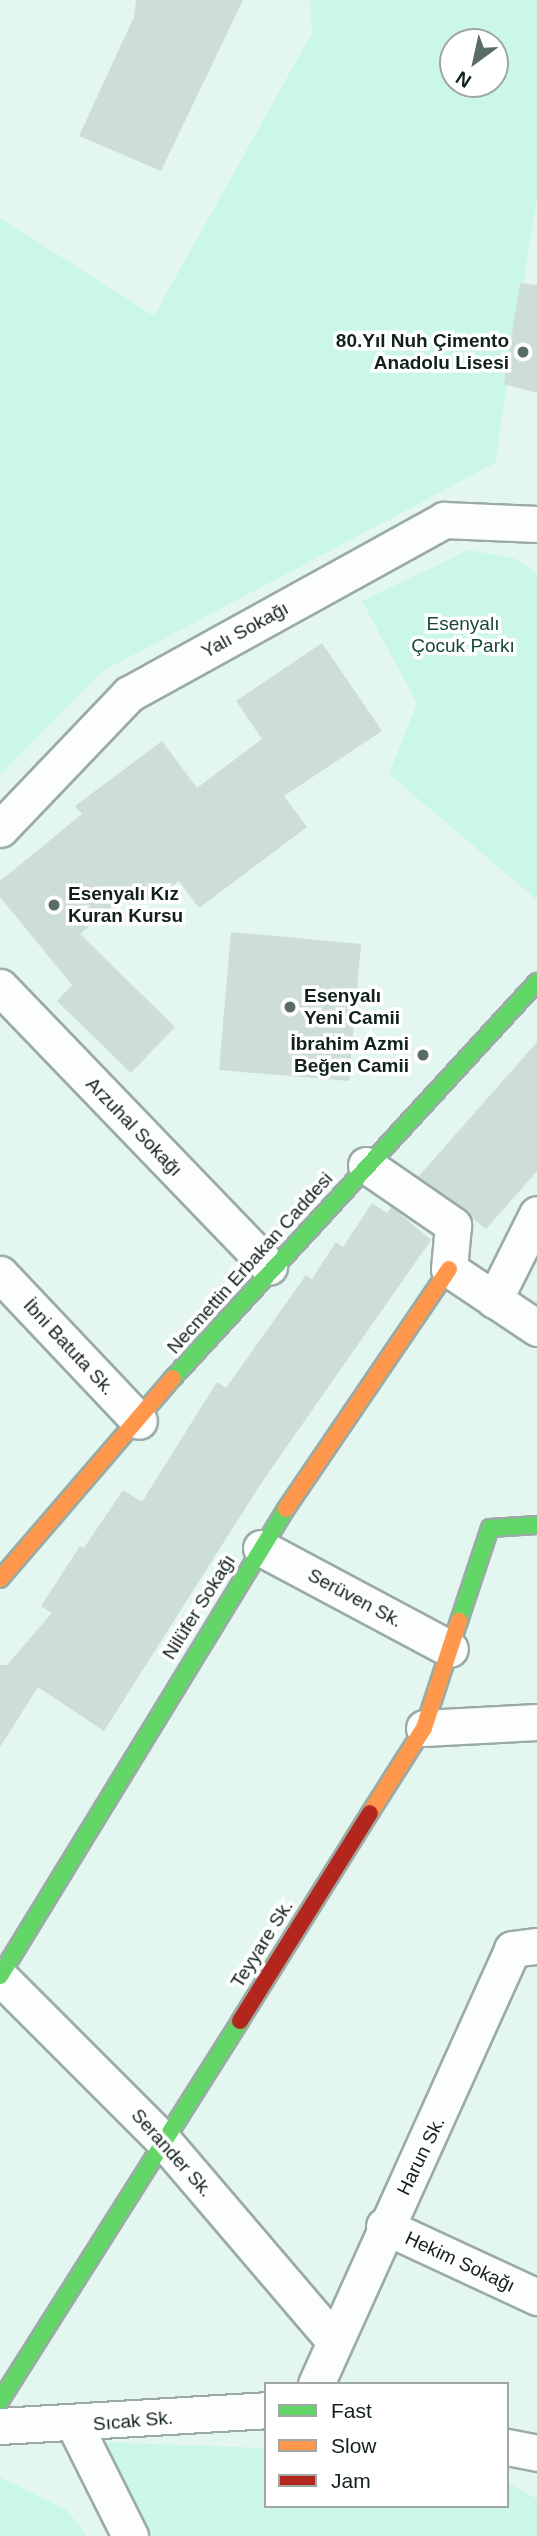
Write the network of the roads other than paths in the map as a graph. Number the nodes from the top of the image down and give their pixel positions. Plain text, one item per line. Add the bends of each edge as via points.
1 (537, 524) edge
2 (0, 829) edge
3 (537, 982) edge
4 (0, 987) edge
5 (366, 1165) junction
6 (537, 1214) edge
7 (269, 1267) junction
8 (449, 1269) junction
9 (0, 1274) edge
10 (494, 1300) junction
11 (537, 1328) edge
12 (139, 1421) junction
13 (537, 1525) edge
14 (261, 1548) junction
15 (0, 1579) edge
16 (450, 1649) junction
17 (537, 1722) edge
18 (424, 1728) junction
19 (537, 1946) edge
20 (0, 1976) edge
21 (162, 2139) junction
22 (383, 2226) junction
23 (537, 2298) edge
24 (333, 2339) junction
25 (317, 2382) edge
26 (0, 2401) edge
27 (264, 2410) edge
28 (0, 2426) edge
29 (75, 2426) junction
30 (509, 2447) edge
31 (537, 2453) edge
32 (130, 2536) edge

1 - 2 street, Yalı Sokağı via 444,520 129,694
3 - 5 street, Necmettin Erbakan Caddesi
4 - 7 street, Arzuhal Sokağı
5 - 7 street, Necmettin Erbakan Caddesi
5 - 8 street via 453,1225
6 - 10 street
7 - 12 street, Necmettin Erbakan Caddesi
8 - 10 street
8 - 14 street, Nilüfer Sokağı
9 - 12 street, İbni Batuta Sk.
10 - 11 street
12 - 15 street, Necmettin Erbakan Caddesi
13 - 16 street, Teyyare Sk. via 490,1528
14 - 16 street, Serüven Sk.
14 - 20 street, Nilüfer Sokağı
16 - 18 street, Teyyare Sk.
17 - 18 street
18 - 21 street, Teyyare Sk.
19 - 22 street, Harun Sk. via 512,1949 414,2178
20 - 21 street, Serander Sk.
21 - 24 street, Serander Sk.
21 - 26 street, Teyyare Sk.
22 - 23 street, Hekim Sokağı
22 - 24 street, Harun Sk.
24 - 25 street, Harun Sk.
27 - 29 street, Sıcak Sk.
28 - 29 street, Sıcak Sk.
29 - 32 street
30 - 31 street

